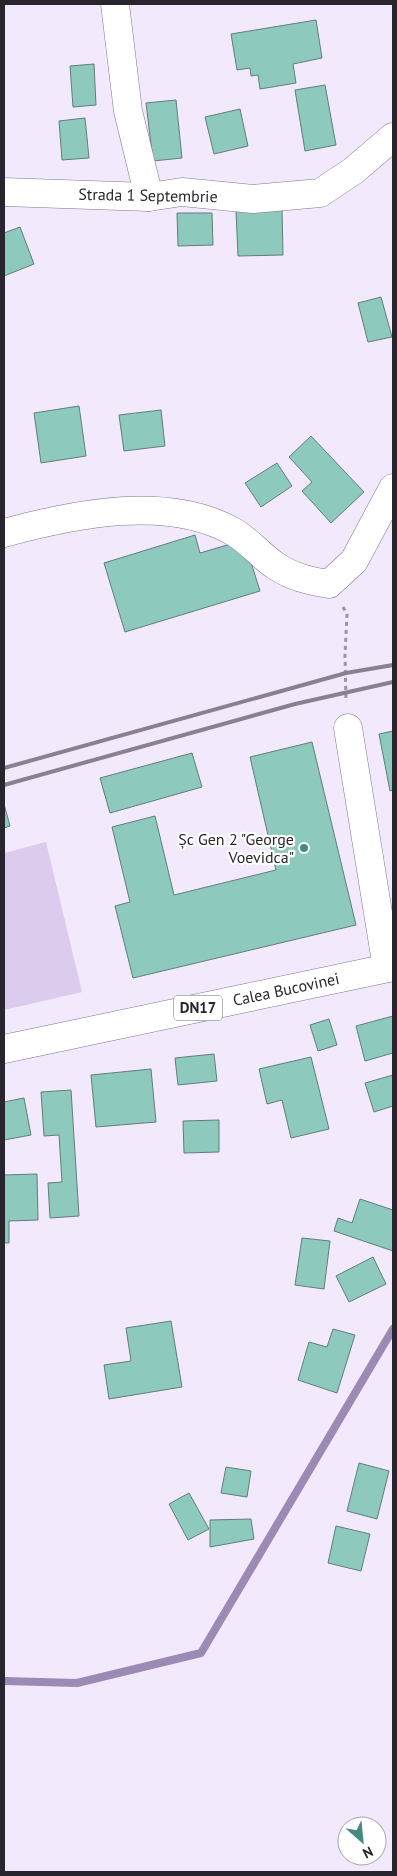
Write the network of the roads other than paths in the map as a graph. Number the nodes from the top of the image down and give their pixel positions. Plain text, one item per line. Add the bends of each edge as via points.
1 (115, 4) edge
2 (393, 138) edge
3 (4, 192) edge
4 (149, 197) junction
5 (393, 488) edge
6 (4, 533) edge
7 (348, 728) road end
8 (390, 967) edge
9 (4, 1049) edge

1 - 4 main road via 128,111
2 - 4 main road, Strada 1 Septembrie via 320,193 253,199 182,192
3 - 4 main road, Strada 1 Septembrie
5 - 6 main road via 354,561 329,584 305,580 277,566 235,532 201,517 157,511 114,512 54,520
7 - 8 main road
8 - 9 main road, Calea Bucovinei / DN17

